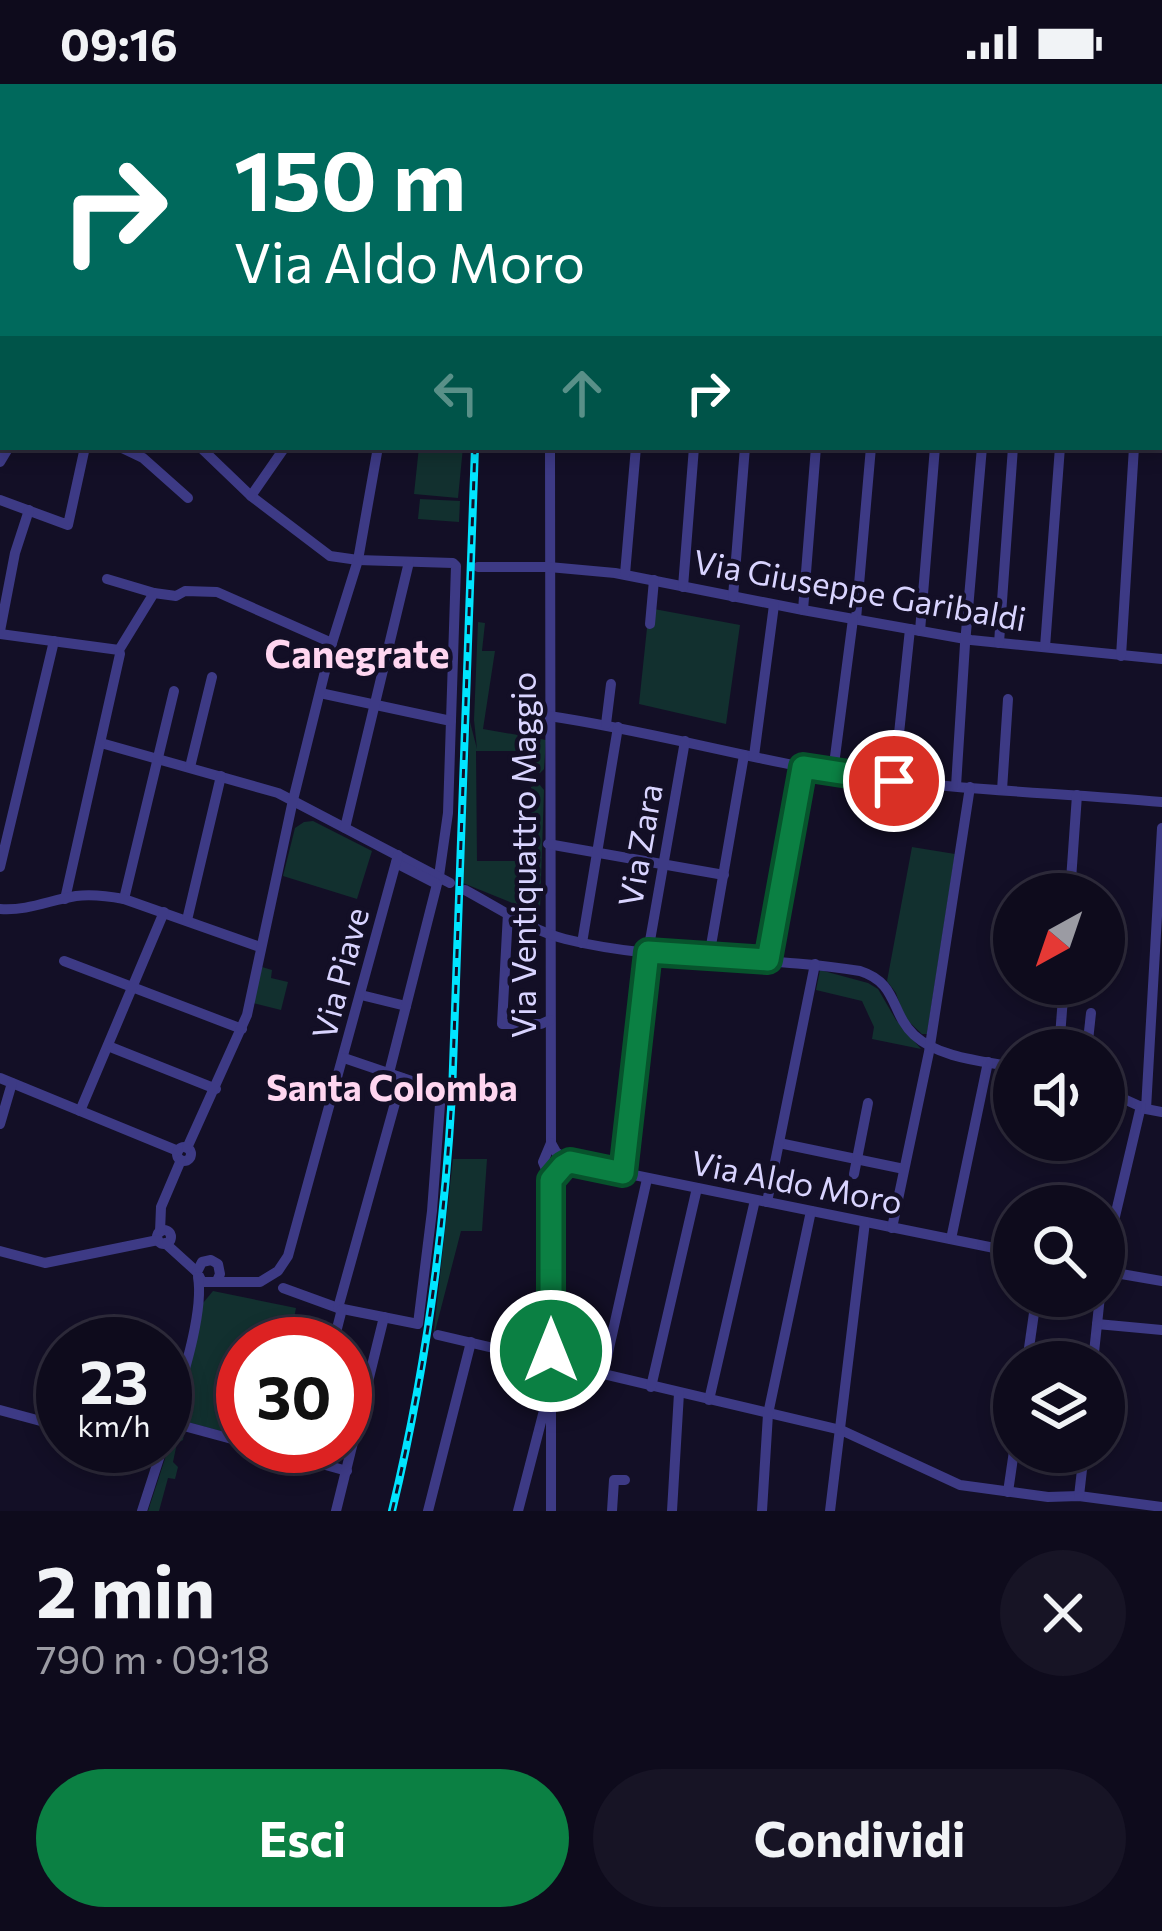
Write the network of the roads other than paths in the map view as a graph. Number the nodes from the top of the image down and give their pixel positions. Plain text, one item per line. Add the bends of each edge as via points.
1 (84, 450) edge
2 (126, 450) edge
3 (203, 450) edge
4 (284, 450) edge
5 (377, 450) edge
6 (550, 450) edge
7 (636, 450) edge
8 (694, 450) edge
9 (745, 450) edge
10 (816, 450) edge
11 (871, 450) edge
12 (935, 450) edge
13 (982, 450) edge
14 (1013, 450) edge
15 (1060, 450) edge
16 (1134, 450) edge
17 (251, 496) junction
18 (188, 498) dead end
19 (0, 500) edge
20 (28, 510) junction
21 (358, 560) junction
22 (409, 562) junction
23 (549, 567) junction
24 (478, 568) dead end
25 (625, 574) junction
26 (107, 579) dead end
27 (654, 580) junction
28 (683, 587) junction
29 (154, 593) junction
30 (733, 597) junction
31 (774, 604) junction
32 (803, 610) junction
33 (854, 619) junction
34 (650, 624) dead end
35 (915, 630) junction
36 (0, 633) edge
37 (53, 641) junction
38 (965, 641) junction
39 (332, 643) junction
40 (999, 644) junction
41 (1045, 647) junction
42 (118, 650) junction
43 (1121, 656) junction
44 (1162, 659) edge
45 (212, 677) dead end
46 (610, 684) dead end
47 (174, 691) dead end
48 (320, 693) junction
49 (1008, 699) dead end
50 (375, 706) junction
51 (548, 716) junction
52 (451, 721) junction
53 (612, 726) junction
54 (685, 741) junction
55 (101, 743) junction
56 (749, 755) junction
57 (158, 760) junction
58 (190, 767) junction
59 (803, 767) junction
60 (833, 772) junction
61 (221, 776) junction
62 (894, 781) junction
63 (956, 786) junction
64 (970, 787) junction
65 (1002, 790) junction
66 (1077, 795) junction
67 (293, 800) junction
68 (1162, 802) edge
69 (345, 828) junction
70 (1162, 828) edge
71 (548, 844) junction
72 (597, 853) junction
73 (397, 859) junction
74 (663, 864) junction
75 (0, 867) edge
76 (1071, 873) edge
77 (724, 874) junction
78 (465, 890) dead end
79 (65, 899) junction
80 (124, 899) junction
81 (0, 909) edge
82 (164, 913) junction
83 (508, 913) junction
84 (187, 920) junction
85 (550, 934) junction
86 (583, 943) junction
87 (260, 947) junction
88 (648, 952) junction
89 (709, 957) junction
90 (768, 960) junction
91 (64, 961) dead end
92 (815, 964) junction
93 (133, 987) junction
94 (361, 995) junction
95 (406, 1006) junction
96 (1091, 1013) dead end
97 (547, 1024) junction
98 (242, 1029) junction
99 (1089, 1029) edge
100 (930, 1045) junction
101 (108, 1046) junction
102 (344, 1058) junction
103 (988, 1062) junction
104 (993, 1063) edge
105 (395, 1076) junction
106 (6, 1081) edge
107 (216, 1089) junction
108 (1125, 1099) edge
109 (868, 1103) dead end
110 (1144, 1108) junction
111 (80, 1111) junction
112 (1162, 1112) edge
113 (0, 1124) edge
114 (779, 1143) junction
115 (182, 1153) junction
116 (857, 1159) junction
117 (556, 1162) junction
118 (904, 1168) junction
119 (623, 1173) junction
120 (854, 1174) dead end
121 (647, 1178) junction
122 (1125, 1185) edge
123 (697, 1188) junction
124 (760, 1201) junction
125 (811, 1211) junction
126 (865, 1222) junction
127 (892, 1228) junction
128 (167, 1239) junction
129 (951, 1239) junction
130 (993, 1248) edge
131 (0, 1251) edge
132 (199, 1270) junction
133 (1125, 1272) edge
134 (217, 1278) junction
135 (1162, 1281) edge
136 (284, 1288) dead end
137 (199, 1304) junction
138 (340, 1308) junction
139 (338, 1317) edge
140 (384, 1317) junction
141 (1098, 1317) edge
142 (1097, 1324) junction
143 (1162, 1330) edge
144 (192, 1332) edge
145 (438, 1335) dead end
146 (1095, 1341) edge
147 (471, 1342) junction
148 (551, 1362) junction
149 (372, 1367) edge
150 (603, 1375) junction
151 (651, 1387) junction
152 (679, 1394) junction
153 (709, 1400) junction
154 (0, 1410) edge
155 (768, 1414) junction
156 (36, 1420) edge
157 (841, 1430) junction
158 (154, 1473) edge
159 (346, 1473) edge
160 (1011, 1473) edge
161 (1082, 1473) edge
162 (625, 1480) dead end
163 (1008, 1492) junction
164 (1079, 1496) junction
165 (1048, 1497) junction
166 (1162, 1507) edge
167 (1139, 1508) edge
168 (142, 1511) edge
169 (336, 1511) edge
170 (428, 1511) edge
171 (518, 1511) edge
172 (551, 1511) edge
173 (612, 1511) edge
174 (672, 1511) edge
175 (762, 1511) edge
176 (830, 1511) edge
177 (1047, 1511) edge

1 - 20 street via 68,525
2 - 18 street
3 - 17 street
4 - 17 street
5 - 21 street
6 - 23 street, Via Ventiquattro Maggio
7 - 25 street
8 - 28 street
9 - 30 street
10 - 32 street
11 - 33 street
12 - 35 street
13 - 38 street
14 - 40 street
15 - 41 street
16 - 43 street
17 - 21 street via 330,556
19 - 20 street
20 - 36 street
21 - 22 street
21 - 39 street
22 - 50 street
22 - 52 street via 456,566
23 - 24 street, Via Giuseppe Garibaldi
23 - 25 street, Via Giuseppe Garibaldi
23 - 51 street, Via Ventiquattro Maggio
25 - 27 street, Via Giuseppe Garibaldi
26 - 29 street
27 - 28 street, Via Giuseppe Garibaldi
27 - 34 street
28 - 30 street, Via Giuseppe Garibaldi
29 - 39 street via 217,592
29 - 42 street
30 - 31 street, Via Giuseppe Garibaldi
31 - 32 street, Via Giuseppe Garibaldi
31 - 56 street
32 - 33 street, Via Giuseppe Garibaldi
33 - 35 street, Via Giuseppe Garibaldi
33 - 60 street
35 - 38 street, Via Giuseppe Garibaldi
35 - 62 street
36 - 37 street
37 - 42 street
37 - 75 street
38 - 40 street, Via Giuseppe Garibaldi
38 - 63 street
39 - 48 street
40 - 41 street, Via Giuseppe Garibaldi
41 - 43 street, Via Giuseppe Garibaldi
42 - 55 street
43 - 44 street, Via Giuseppe Garibaldi
45 - 58 street
46 - 53 street
47 - 57 street
48 - 50 street
48 - 67 street
49 - 65 street
50 - 52 street
50 - 69 street
51 - 53 street
51 - 71 street, Via Ventiquattro Maggio
52 - 73 street via 444,880
53 - 54 street
53 - 72 street
54 - 56 street
54 - 74 street, Via Zara
55 - 57 street
55 - 79 street
56 - 59 street
56 - 77 street
57 - 58 street
57 - 80 street
58 - 61 street
59 - 60 street
59 - 90 street
60 - 62 street
61 - 67 street
61 - 84 street
62 - 63 street
63 - 64 street
64 - 65 street
64 - 100 street
65 - 66 street
66 - 68 street
66 - 76 street
67 - 69 street
67 - 87 street
69 - 73 street
70 - 110 street
71 - 72 street
71 - 85 street, Via Ventiquattro Maggio
72 - 74 street
72 - 86 street
73 - 94 street, Via Piave
73 - 95 street via 436,884
74 - 77 street
74 - 88 street, Via Zara
77 - 89 street
78 - 83 street
79 - 80 street
79 - 81 street
80 - 82 street
82 - 84 street
82 - 93 street
83 - 85 street
83 - 97 street via 502,1024
84 - 87 street
85 - 86 street
85 - 97 street, Via Ventiquattro Maggio
86 - 88 street
87 - 98 street
88 - 89 street
88 - 119 street, Via Zara
89 - 90 street
90 - 92 street
91 - 93 street
92 - 100 street via 871,974
92 - 114 street
93 - 98 street
93 - 101 street
94 - 95 street
94 - 102 street, Via Piave
95 - 105 street
96 - 99 street
97 - 117 street, Via Ventiquattro Maggio
98 - 107 street
100 - 103 street
100 - 118 street
101 - 107 street
101 - 111 street
102 - 105 street
102 - 134 street, Via Piave via 284,1264 251,1284
103 - 104 street
103 - 129 street
105 - 138 street
105 - 140 street via 441,1091 418,1324
106 - 111 street
106 - 113 street
107 - 115 street
108 - 110 street
109 - 116 street
110 - 112 street
110 - 122 street
111 - 115 street
114 - 116 street
114 - 124 street
115 - 128 street via 161,1207
116 - 118 street
116 - 120 street
117 - 119 street, Via Aldo Moro
117 - 148 street, Via Ventiquattro Maggio
118 - 127 street
119 - 121 street, Via Aldo Moro
121 - 123 street, Via Aldo Moro
121 - 150 street
123 - 124 street, Via Aldo Moro
123 - 151 street
124 - 125 street, Via Aldo Moro
124 - 153 street
125 - 126 street, Via Aldo Moro
125 - 155 street
126 - 127 street, Via Aldo Moro
126 - 157 street
127 - 129 street, Via Aldo Moro
128 - 131 street via 45,1263
128 - 132 street
129 - 130 street, Via Aldo Moro
132 - 134 street via 206,1283
132 - 134 street via 215,1261
132 - 137 street
133 - 135 street
134 - 137 street
136 - 138 street
137 - 144 street
138 - 139 street
138 - 140 street
140 - 149 street
141 - 142 street
142 - 143 street
142 - 146 street
145 - 147 street
147 - 148 street
147 - 170 street
148 - 150 street
148 - 171 street
148 - 172 street
150 - 151 street
151 - 152 street
152 - 153 street
152 - 174 street
153 - 155 street
154 - 156 street
155 - 157 street
155 - 175 street
157 - 163 street via 960,1485
157 - 176 street
158 - 168 street
159 - 169 street
160 - 163 street
161 - 164 street
162 - 173 street via 614,1480
163 - 165 street
164 - 165 street
164 - 167 street
165 - 177 street
166 - 167 street

